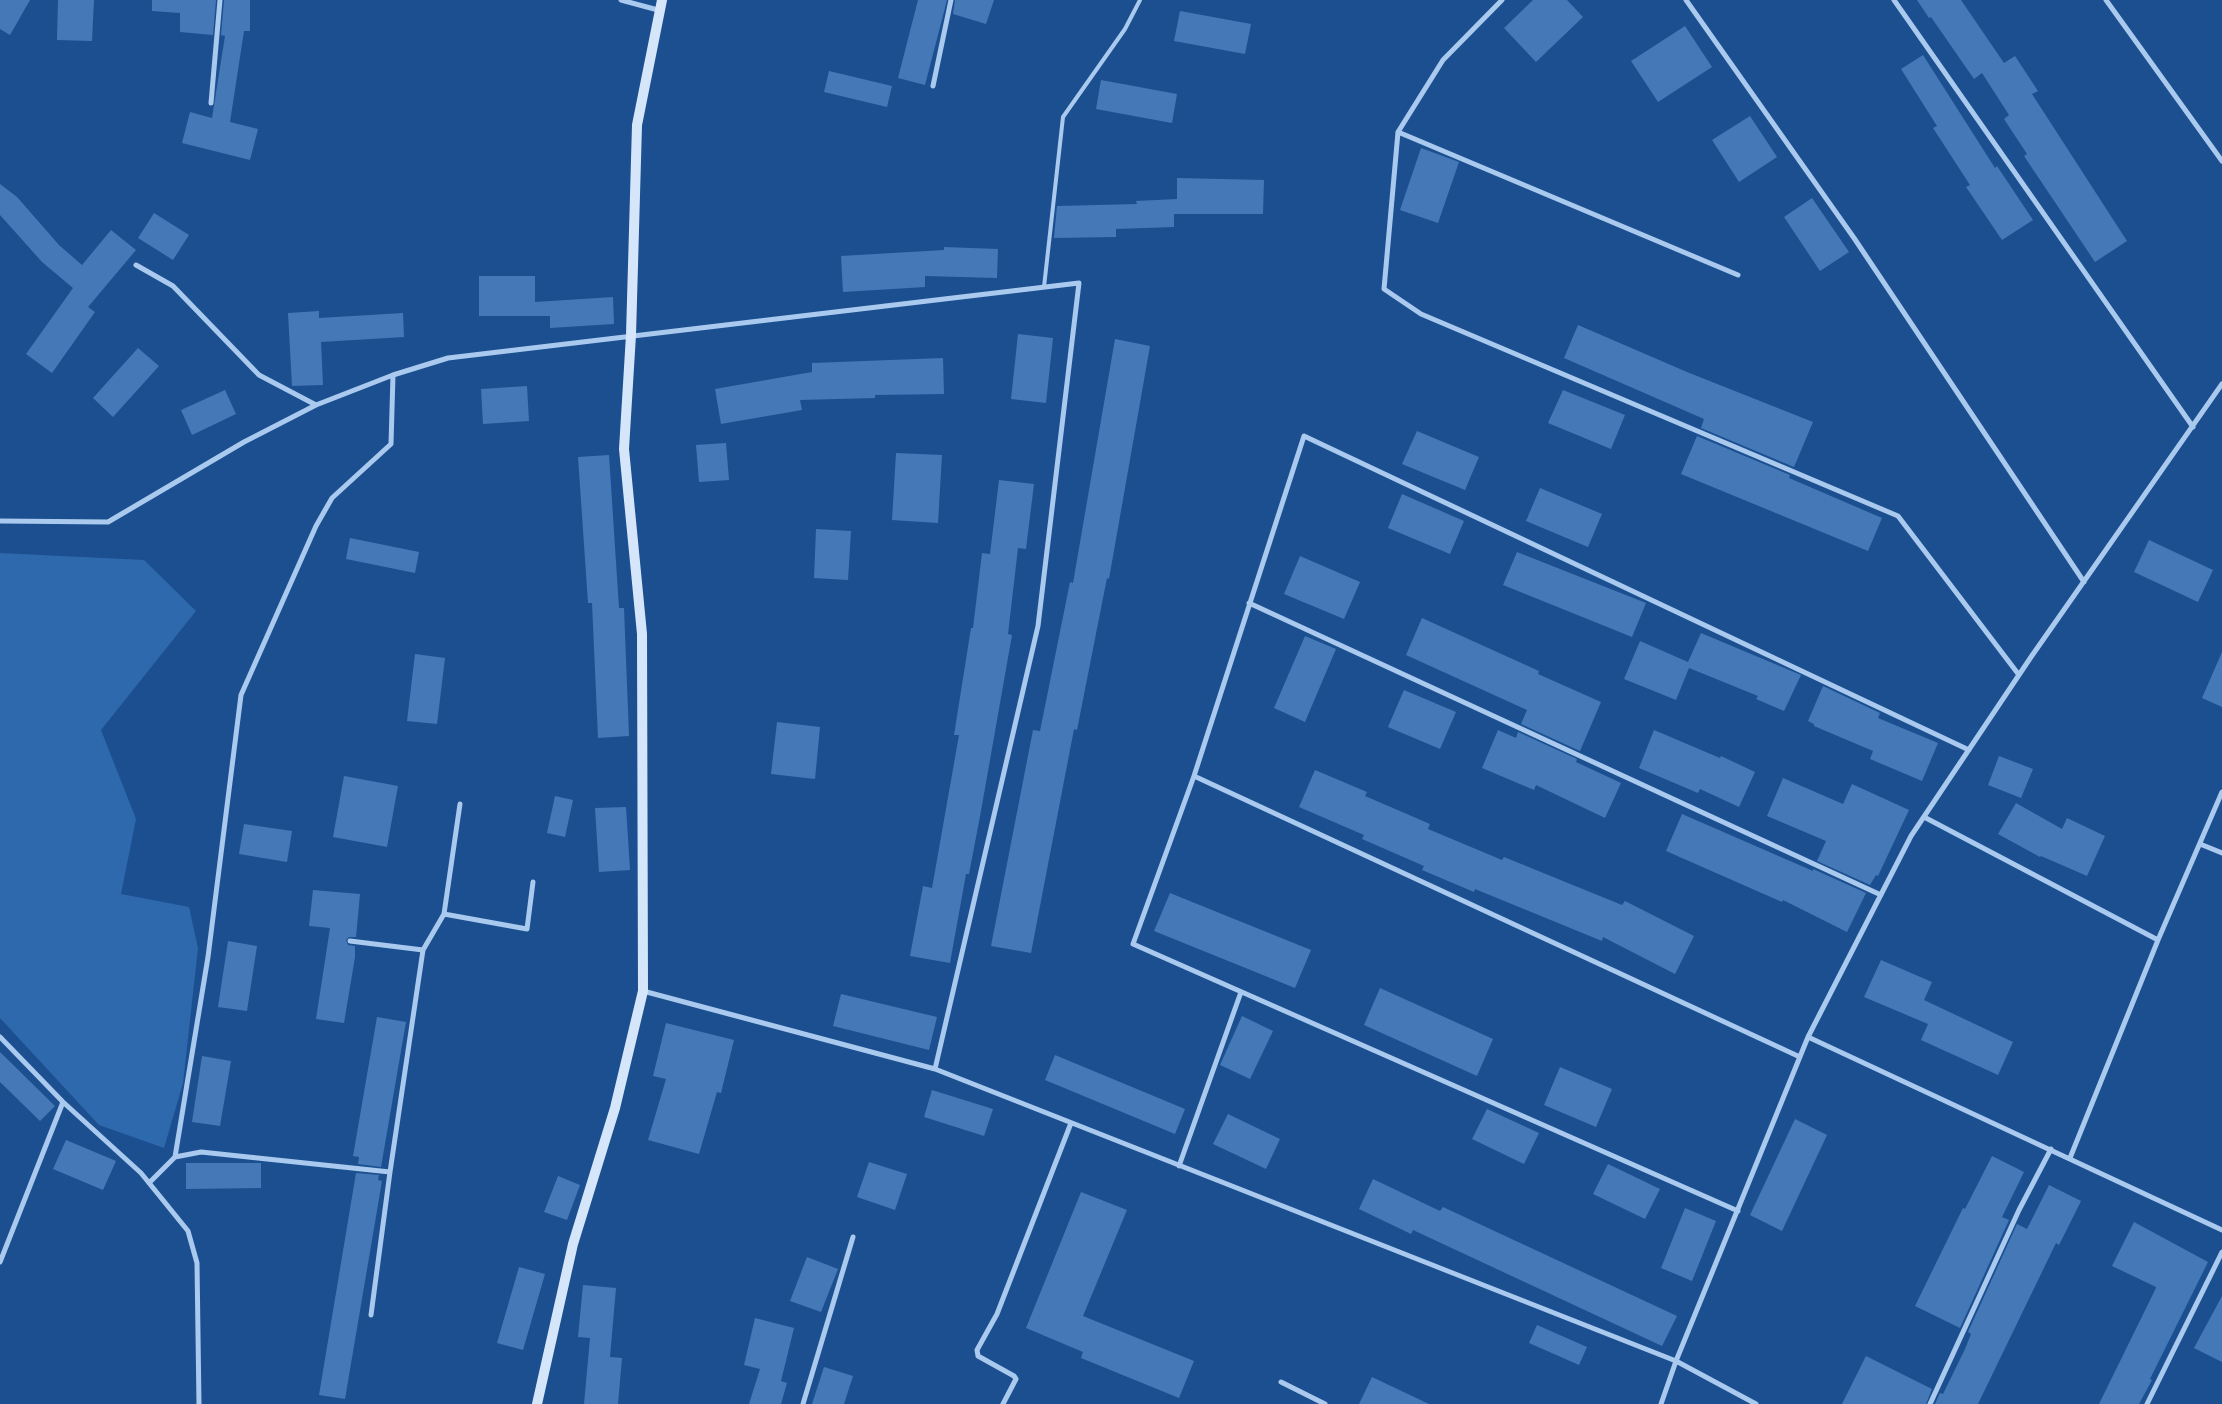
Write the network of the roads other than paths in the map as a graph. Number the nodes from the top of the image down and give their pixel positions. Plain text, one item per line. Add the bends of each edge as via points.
1 (220, 0) edge
2 (621, 0) edge
3 (662, 0) edge
4 (952, 0) edge
5 (1140, 0) edge
6 (1502, 0) edge
7 (1686, 0) edge
8 (1894, 0) edge
9 (2106, 0) edge
10 (658, 10) junction
11 (933, 86) dead end
12 (211, 103) dead end
13 (1398, 132) junction
14 (2222, 161) edge
15 (136, 265) dead end
16 (1738, 275) dead end
17 (1044, 286) junction
18 (631, 335) junction
19 (393, 375) junction
20 (2222, 384) edge
21 (316, 405) junction
22 (2193, 427) junction
23 (0, 521) edge
24 (2084, 582) junction
25 (1249, 603) junction
26 (2019, 675) junction
27 (1969, 750) junction
28 (1194, 776) junction
29 (2222, 792) edge
30 (460, 804) dead end
31 (1924, 817) junction
32 (2200, 844) junction
33 (2222, 852) edge
34 (533, 882) dead end
35 (1881, 895) junction
36 (444, 914) junction
37 (2158, 940) junction
38 (350, 941) dead end
39 (423, 950) junction
40 (642, 991) junction
41 (1241, 992) junction
42 (0, 1037) edge
43 (1808, 1038) junction
44 (1800, 1057) junction
45 (935, 1069) junction
46 (63, 1102) junction
47 (1070, 1123) junction
48 (2050, 1149) junction
49 (175, 1157) junction
50 (2070, 1158) junction
51 (1179, 1166) junction
52 (390, 1172) junction
53 (150, 1184) junction
54 (1738, 1211) junction
55 (2222, 1230) edge
56 (853, 1237) dead end
57 (2222, 1252) edge
58 (0, 1262) edge
59 (371, 1315) dead end
60 (1676, 1361) junction
61 (1281, 1382) dead end
62 (199, 1404) edge
63 (537, 1404) edge
64 (803, 1404) edge
65 (1003, 1404) edge
66 (1325, 1404) edge
67 (1661, 1404) edge
68 (1756, 1404) edge
69 (1930, 1404) edge
70 (2147, 1404) edge

1 - 12 street
2 - 10 street
3 - 10 street
4 - 11 street
5 - 17 lane via 1125,29 1063,117
6 - 13 street via 1443,60
7 - 24 street via 1854,238
8 - 22 street
9 - 14 street
10 - 18 street via 637,125
13 - 16 street
13 - 26 street via 1384,289 1421,314 1898,516
15 - 21 street via 173,286 259,375
17 - 18 street
17 - 45 street via 1079,283 1038,626
18 - 19 street via 448,358
18 - 40 street via 624,449 642,634
19 - 21 street
19 - 49 street via 392,444 332,498 316,526 240,695 209,948
20 - 22 street
21 - 23 street via 244,442 108,522
22 - 24 street
24 - 26 street
25 - 27 street via 1304,436
25 - 28 street
25 - 35 street
26 - 27 street
27 - 31 street
28 - 41 street via 1133,944
28 - 44 street
29 - 32 street
30 - 36 street
31 - 35 street
31 - 37 street
32 - 33 street
32 - 37 street
34 - 36 street via 527,929
35 - 43 street
36 - 39 street
37 - 50 street
38 - 39 street
39 - 52 street
40 - 45 street
40 - 63 street via 615,1108 573,1244
41 - 51 street
41 - 54 street
42 - 46 street
43 - 44 street
43 - 48 street
44 - 54 street
45 - 47 street
46 - 53 street
46 - 58 street
47 - 51 street
47 - 65 street via 997,1314 977,1350 978,1356 1016,1379
48 - 50 street
48 - 69 street
49 - 52 street via 201,1152
49 - 53 street
50 - 55 street
51 - 60 street
52 - 59 street
53 - 62 street via 188,1231 197,1263
54 - 60 street
56 - 64 street
57 - 70 street
60 - 67 street
60 - 68 street
61 - 66 street

